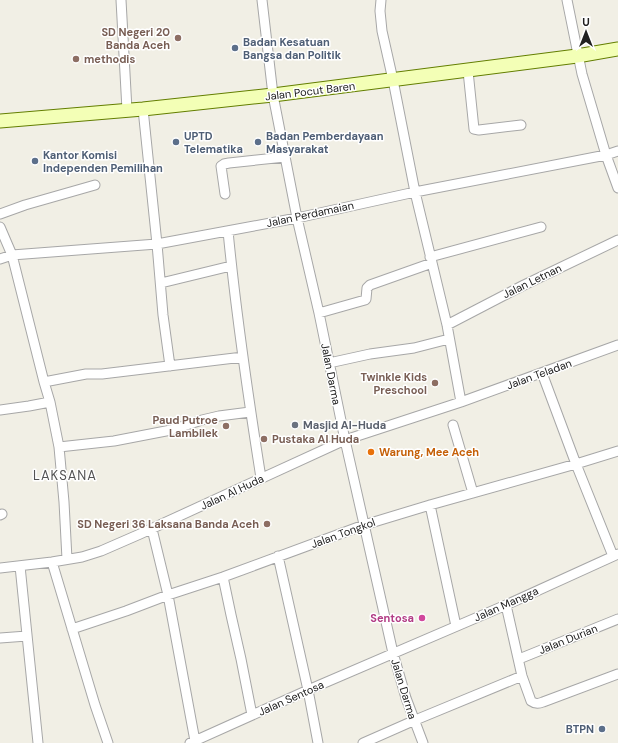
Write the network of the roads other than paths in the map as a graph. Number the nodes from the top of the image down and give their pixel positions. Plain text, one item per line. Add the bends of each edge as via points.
1 (121, 0) edge
2 (262, 0) edge
3 (381, 0) edge
4 (567, 0) edge
5 (618, 49) edge
6 (578, 56) junction
7 (468, 70) junction
8 (393, 80) junction
9 (273, 95) junction
10 (143, 109) junction
11 (127, 110) junction
12 (0, 121) edge
13 (521, 125) dead end
14 (618, 151) edge
15 (606, 155) junction
16 (285, 157) junction
17 (95, 185) dead end
18 (618, 188) edge
19 (415, 192) junction
20 (224, 194) dead end
21 (0, 214) edge
22 (297, 218) junction
23 (0, 227) edge
24 (541, 227) dead end
25 (228, 231) junction
26 (618, 240) edge
27 (158, 244) junction
28 (12, 255) junction
29 (0, 259) edge
30 (431, 260) junction
31 (231, 266) junction
32 (161, 283) junction
33 (319, 313) junction
34 (447, 325) junction
35 (449, 339) junction
36 (618, 345) edge
37 (243, 357) junction
38 (329, 363) junction
39 (170, 366) junction
40 (542, 373) junction
41 (44, 382) junction
42 (50, 402) junction
43 (461, 402) junction
44 (0, 410) edge
45 (250, 412) junction
46 (454, 425) dead end
47 (345, 440) junction
48 (59, 447) junction
49 (618, 451) edge
50 (576, 464) junction
51 (261, 478) junction
52 (473, 493) junction
53 (430, 505) junction
54 (364, 524) junction
55 (152, 529) junction
56 (615, 555) edge
57 (278, 556) junction
58 (67, 559) junction
59 (52, 562) junction
60 (20, 566) junction
61 (0, 568) edge
62 (223, 578) junction
63 (168, 596) junction
64 (506, 605) junction
65 (618, 619) edge
66 (456, 626) junction
67 (72, 629) junction
68 (27, 636) junction
69 (0, 638) edge
70 (393, 653) junction
71 (519, 659) junction
72 (618, 674) edge
73 (522, 676) junction
74 (308, 690) junction
75 (252, 715) junction
76 (413, 721) junction
77 (193, 742) edge
78 (38, 743) edge
79 (108, 743) edge
80 (318, 743) edge
81 (363, 743) edge
82 (422, 743) edge

1 - 11 street
2 - 9 street, Jalan Darma
3 - 8 street via 382,30
4 - 6 street
5 - 6 main road, Jalan Pocut Baren
6 - 7 main road, Jalan Pocut Baren
6 - 15 street
7 - 8 main road, Jalan Pocut Baren
7 - 13 street via 474,129
8 - 9 main road, Jalan Pocut Baren
8 - 19 street
9 - 10 main road, Jalan Pocut Baren
9 - 16 street, Jalan Darma
10 - 11 main road, Jalan Pocut Baren
10 - 27 street
11 - 12 main road, Jalan Pocut Baren
14 - 15 street, Jalan Perdamaian
15 - 18 street
15 - 19 street, Jalan Perdamaian
16 - 20 street via 224,164 221,166
16 - 22 street, Jalan Darma
17 - 21 street
19 - 22 street, Jalan Perdamaian
19 - 30 street
22 - 25 street, Jalan Perdamaian
22 - 33 street, Jalan Darma
23 - 28 street
24 - 30 street
25 - 27 street, Jalan Perdamaian
25 - 31 street
26 - 34 street, Jalan Letnan
27 - 28 street, Jalan Perdamaian
27 - 32 street
28 - 29 street, Jalan Perdamaian
28 - 41 street
30 - 33 street via 370,285 365,300
30 - 34 street
31 - 32 street
31 - 37 street
32 - 39 street
33 - 38 street, Jalan Darma
34 - 35 street
35 - 38 street
35 - 43 street
36 - 40 street, Jalan Teladan
37 - 39 street
37 - 45 street
38 - 47 street, Jalan Darma
39 - 41 street via 86,374
40 - 43 street, Jalan Teladan
40 - 50 street
41 - 42 street
42 - 44 street
42 - 48 street
43 - 47 street, Jalan Al Huda
45 - 48 street via 220,416 171,430 114,441
45 - 51 street
46 - 52 street
47 - 51 street, Jalan Al Huda
47 - 54 street, Jalan Darma
48 - 58 street
49 - 50 street, Jalan Tongkol
50 - 52 street, Jalan Tongkol
50 - 56 street
51 - 55 street, Jalan Al Huda
52 - 53 street, Jalan Tongkol
53 - 54 street, Jalan Tongkol
53 - 66 street
54 - 57 street, Jalan Tongkol
54 - 70 street, Jalan Darma
55 - 58 street, Jalan Al Huda via 101,551
55 - 63 street
56 - 64 street, Jalan Mangga
57 - 62 street, Jalan Tongkol
57 - 74 street
58 - 59 street, Jalan Al Huda
59 - 60 street, Jalan Al Huda
59 - 67 street
60 - 61 street, Jalan Al Huda
60 - 68 street
62 - 63 street, Jalan Tongkol
62 - 75 street
63 - 67 street, Jalan Tongkol
63 - 77 street
64 - 66 street, Jalan Mangga
64 - 71 street
65 - 71 street, Jalan Durian
66 - 70 street, Jalan Mangga
67 - 79 street
68 - 69 street
68 - 78 street
70 - 74 street, Jalan Sentosa
70 - 76 street, Jalan Darma
71 - 73 street
72 - 73 street via 538,704 531,701
73 - 76 street
74 - 75 street, Jalan Sentosa
74 - 80 street
75 - 77 street, Jalan Sentosa
76 - 81 street
76 - 82 street, Jalan Darma

